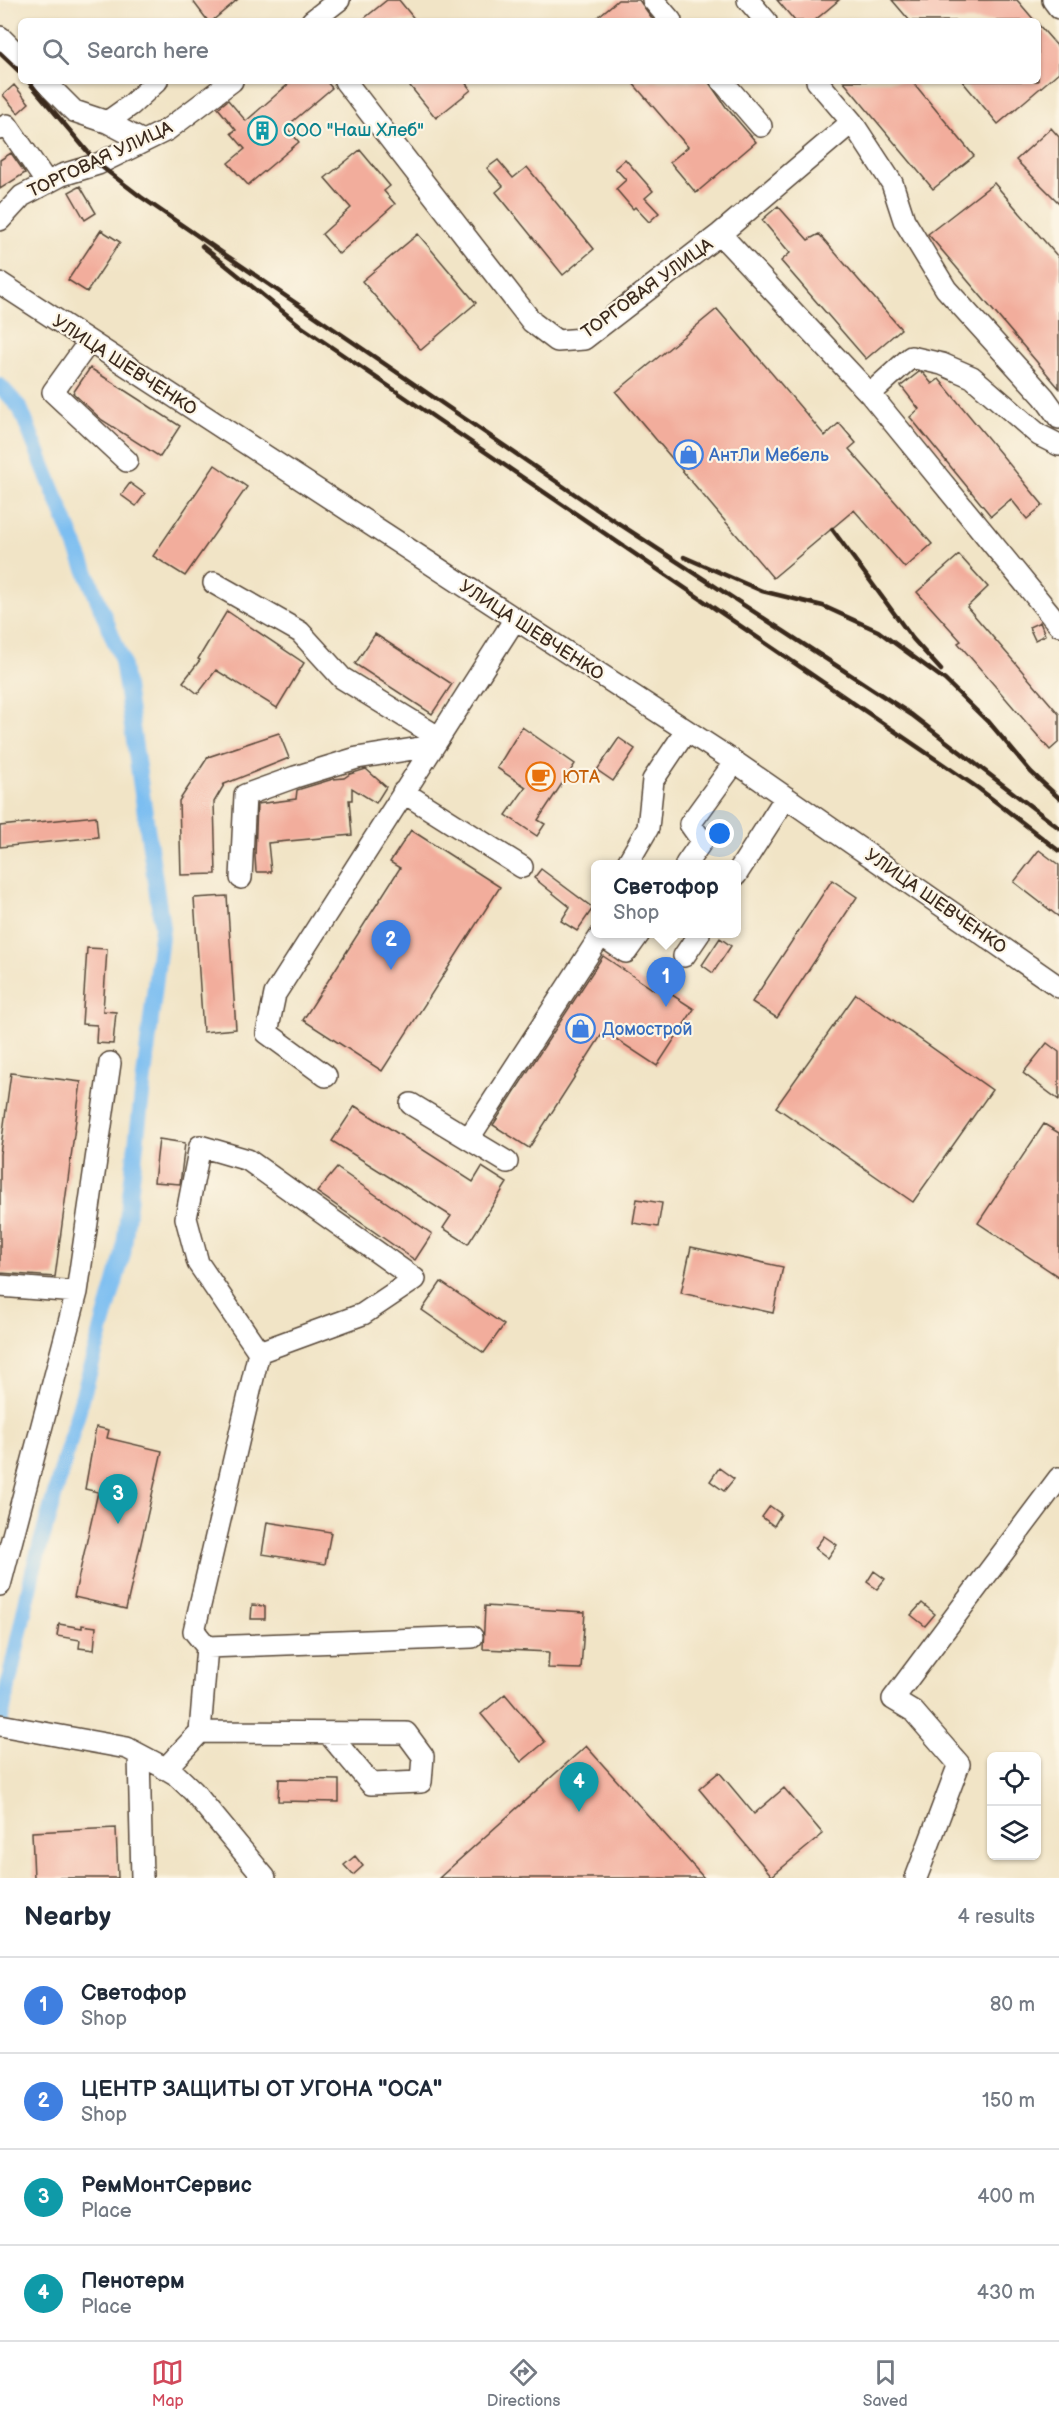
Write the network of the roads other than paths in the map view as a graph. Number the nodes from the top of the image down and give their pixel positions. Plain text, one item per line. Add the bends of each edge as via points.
1 (339, 0) edge
2 (652, 0) edge
3 (748, 0) edge
4 (1053, 0) edge
5 (1059, 8) edge
6 (316, 18) edge
7 (667, 18) edge
8 (763, 18) edge
9 (0, 37) edge
10 (18, 55) edge
11 (47, 84) edge
12 (154, 84) edge
13 (228, 84) edge
14 (347, 84) edge
15 (725, 84) edge
16 (820, 84) edge
17 (107, 122) junction
18 (852, 122) junction
19 (761, 126) dead end
20 (0, 129) edge
21 (143, 141) junction
22 (47, 183) junction
23 (0, 220) edge
24 (720, 234) junction
25 (0, 283) edge
26 (89, 342) junction
27 (870, 394) junction
28 (1059, 418) edge
29 (1059, 445) edge
30 (127, 461) dead end
31 (214, 583) dead end
32 (515, 619) junction
33 (1059, 626) edge
34 (686, 731) junction
35 (435, 742) junction
36 (735, 762) junction
37 (403, 792) junction
38 (786, 797) junction
39 (629, 860) edge
40 (689, 860) edge
41 (522, 867) dead end
42 (741, 867) edge
43 (241, 878) dead end
44 (598, 938) edge
45 (607, 938) edge
46 (636, 938) edge
47 (696, 938) edge
48 (684, 956) dead end
49 (1059, 987) edge
50 (110, 1063) dead end
51 (326, 1076) dead end
52 (411, 1104) dead end
53 (469, 1138) junction
54 (507, 1162) dead end
55 (0, 1286) edge
56 (77, 1292) junction
57 (259, 1352) junction
58 (1059, 1478) edge
59 (0, 1585) edge
60 (472, 1637) dead end
61 (207, 1647) junction
62 (0, 1725) edge
63 (200, 1732) junction
64 (328, 1733) dead end
65 (139, 1755) junction
66 (165, 1769) junction
67 (142, 1878) edge
68 (265, 1878) edge
69 (916, 1878) edge

1 - 6 street
2 - 7 street
3 - 8 street
4 - 5 street
9 - 10 street
11 - 17 street via 74,111
12 - 17 street
13 - 21 street, ТОРГОВАЯ УЛИЦА via 167,130
14 - 24 street, ТОРГОВАЯ УЛИЦА via 532,322 557,341 584,339
15 - 19 street
16 - 18 street
17 - 21 street
18 - 24 street, ТОРГОВАЯ УЛИЦА
18 - 28 street via 892,183 904,220 946,289
20 - 22 street via 7,125
21 - 22 street, ТОРГОВАЯ УЛИЦА via 98,164
22 - 23 street, ТОРГОВАЯ УЛИЦА via 22,196
24 - 27 street
25 - 26 street, УЛИЦА ШЕВЧЕНКО
26 - 30 street via 53,392
26 - 32 street, УЛИЦА ШЕВЧЕНКО
27 - 29 street via 911,357 942,364 972,377 1039,435
27 - 33 street
31 - 35 street via 300,632 342,678
32 - 34 street, УЛИЦА ШЕВЧЕНКО
32 - 35 street via 477,661
34 - 36 street, УЛИЦА ШЕВЧЕНКО
34 - 39 street via 653,780 648,828
35 - 37 street
35 - 43 street via 357,758 245,795
36 - 38 street, УЛИЦА ШЕВЧЕНКО
36 - 40 street via 690,824 702,841
37 - 41 street
37 - 51 street via 275,994 267,1033
38 - 42 street
38 - 49 street, УЛИЦА ШЕВЧЕНКО
44 - 53 street
45 - 46 street via 626,952
47 - 48 street
50 - 56 street
52 - 53 street
53 - 54 street
55 - 56 street
56 - 59 street
57 - 57 street via 198,1263 186,1218 200,1146 248,1160 415,1279 363,1314
57 - 61 street via 194,1631
58 - 69 street via 893,1699 913,1711 959,1764
60 - 61 street
61 - 63 street
62 - 65 street via 128,1748
63 - 64 street
63 - 66 street
65 - 66 street
65 - 67 street
66 - 68 street via 193,1791

